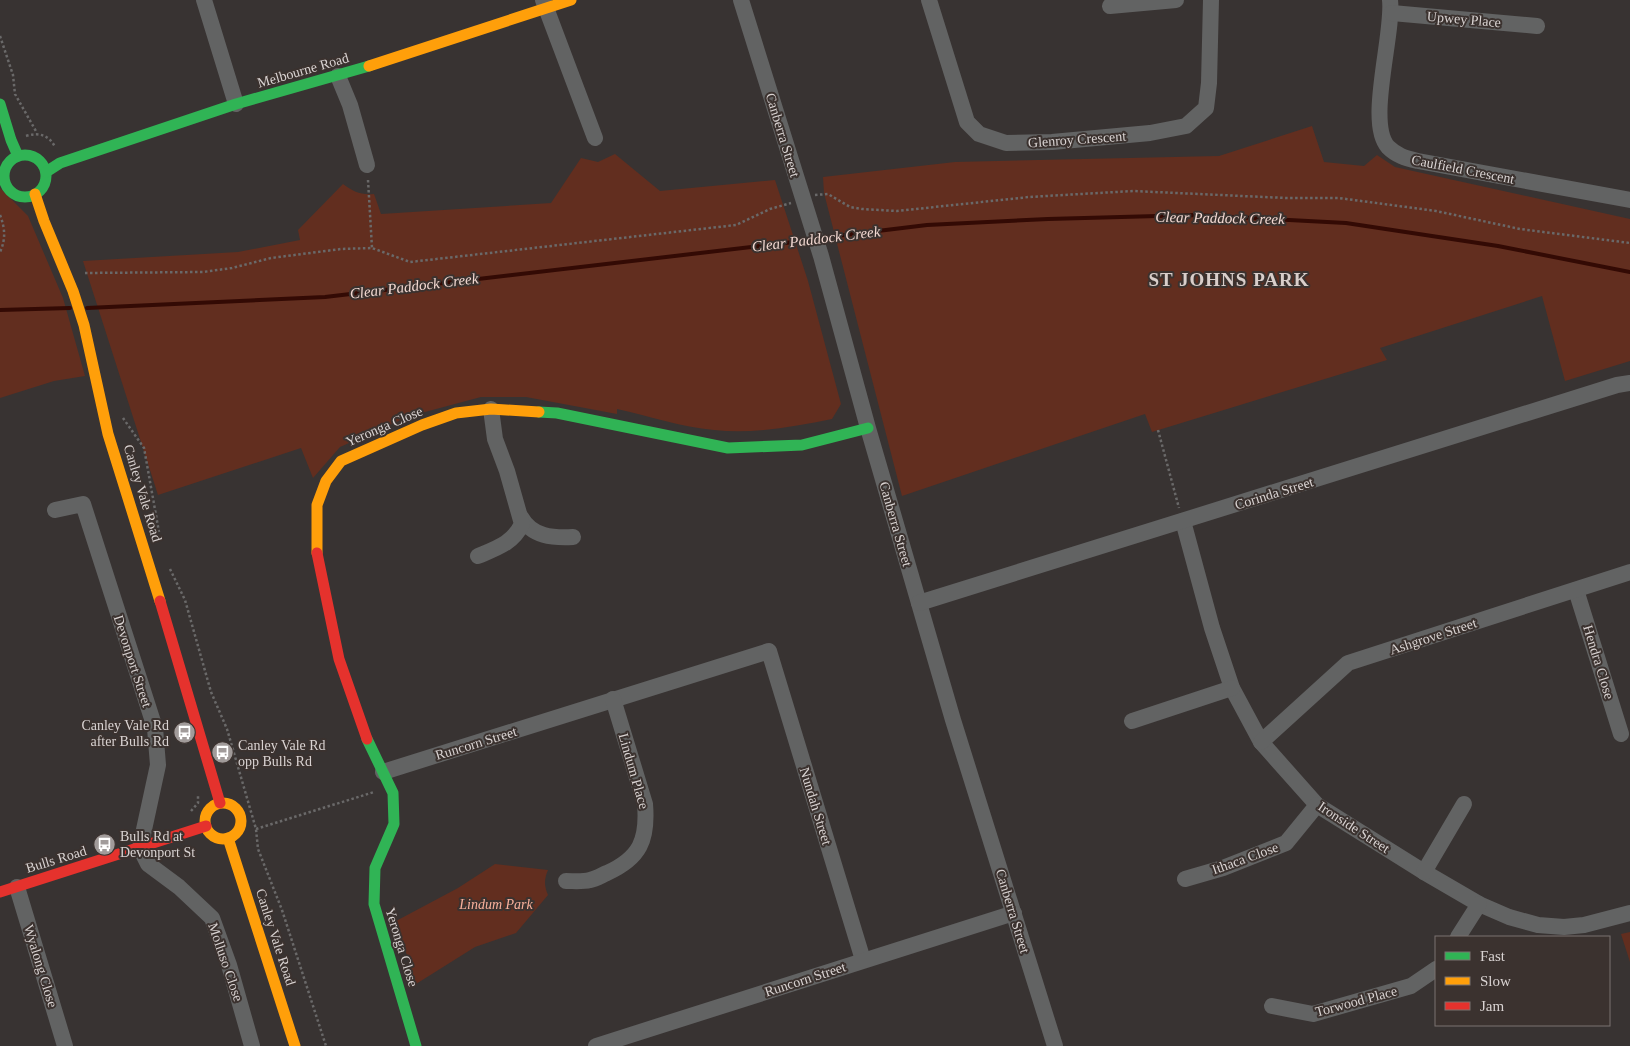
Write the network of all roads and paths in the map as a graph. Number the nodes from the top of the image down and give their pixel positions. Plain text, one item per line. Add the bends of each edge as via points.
1 (204, 0) edge
2 (571, 0) edge
3 (741, 0) edge
4 (929, 0) edge
5 (1176, 0) edge
6 (1211, 0) edge
7 (544, 4) edge
8 (1110, 6) dead end
9 (1391, 6) edge
10 (1538, 26) dead end
11 (0, 36) edge
12 (338, 76) junction
13 (0, 104) edge
14 (236, 104) junction
15 (37, 133) junction
16 (24, 136) dead end
17 (595, 138) dead end
18 (54, 144) dead end
19 (18, 156) junction
20 (367, 165) joint
21 (46, 172) junction
22 (35, 194) junction
23 (816, 194) dead end
24 (1630, 200) edge
25 (788, 205) dead end
26 (0, 215) edge
27 (1630, 242) edge
28 (372, 248) junction
29 (0, 252) edge
30 (79, 273) dead end
31 (1630, 384) edge
32 (490, 409) junction
33 (122, 416) dead end
34 (868, 428) junction
35 (1158, 430) dead end
36 (55, 510) dead end
37 (521, 517) junction
38 (1183, 521) junction
39 (573, 536) dead end
40 (160, 538) dead end
41 (478, 556) dead end
42 (168, 565) dead end
43 (1630, 572) edge
44 (1576, 590) junction
45 (919, 603) junction
46 (769, 651) joint
47 (1232, 688) junction
48 (613, 700) junction
49 (1132, 721) dead end
50 (1621, 734) dead end
51 (1260, 742) junction
52 (383, 772) junction
53 (198, 790) dead end
54 (378, 796) dead end
55 (220, 803) junction
56 (1464, 804) dead end
57 (1318, 805) junction
58 (185, 814) dead end
59 (206, 826) junction
60 (256, 829) junction
61 (228, 838) junction
62 (140, 848) junction
63 (1424, 872) junction
64 (1185, 879) dead end
65 (566, 881) dead end
66 (17, 887) junction
67 (0, 892) edge
68 (1479, 904) junction
69 (1014, 913) junction
70 (1630, 913) edge
71 (1459, 936) edge
72 (863, 960) junction
73 (1435, 970) edge
74 (1272, 1006) dead end
75 (65, 1046) edge
76 (252, 1046) edge
77 (295, 1046) edge
78 (326, 1046) edge
79 (416, 1046) edge
80 (596, 1046) edge
81 (1055, 1046) edge

1 - 14 street
2 - 7 street, Melbourne Road
3 - 34 street, Canberra Street via 810,218
4 - 6 street, Glenroy Crescent via 967,122 979,134 1006,143 1142,134 1186,126 1206,108
5 - 8 street
7 - 12 street, Melbourne Road
7 - 17 street
9 - 10 street, Upwey Place
9 - 24 street, Caulfield Crescent via 1379,117 1380,133 1386,146 1398,156
11 - 15 path via 16,94
12 - 14 street, Melbourne Road
12 - 20 street
13 - 19 street
14 - 21 street, Melbourne Road via 60,163
15 - 16 path
15 - 18 path
19 - 21 street via 26,154 36,158
19 - 22 street via 6,168 6,184 17,195
20 - 28 path
21 - 22 street via 44,187
22 - 55 street, Canley Vale Road via 84,325 108,434
23 - 27 path via 828,194 850,207 897,211 1029,197 1133,191 1339,198 1436,211 1520,228
25 - 28 path via 770,209 736,225 410,262
26 - 29 path via 5,239
28 - 30 path via 270,258 203,272
31 - 38 street, Corinda Street via 1608,388
32 - 34 street, Yeronga Close via 557,413 728,448 802,445
32 - 37 street via 495,439
32 - 52 street, Yeronga Close via 456,413 341,461 326,480 317,505 317,552 339,659 363,731
33 - 40 path via 144,448
34 - 45 street, Canberra Street
35 - 38 path
36 - 62 street, Devonport Street via 83,504 155,728 158,766
37 - 39 street via 533,531 553,538
37 - 41 street via 518,532 507,544
38 - 45 street, Corinda Street
38 - 47 street, Ironside Street
42 - 60 path via 185,600
43 - 44 street, Ashgrove Street
44 - 50 street, Hendra Close
44 - 51 street, Ashgrove Street via 1348,663
45 - 69 street, Canberra Street
46 - 48 street, Runcorn Street
46 - 72 street, Nundah Street
47 - 49 street
47 - 51 street, Ironside Street
48 - 52 street, Runcorn Street
48 - 65 street, Lindum Place via 645,804 645,832 641,845 624,865 591,880
51 - 57 street, Ironside Street
52 - 79 street, Yeronga Close via 392,793 394,824 375,868 374,904
53 - 58 path via 198,803
54 - 60 path via 376,791
55 - 59 street via 208,811
55 - 61 street via 233,806 241,817 239,830
56 - 63 street
57 - 63 street, Ironside Street
57 - 64 street, Ithaca Close via 1286,843
59 - 61 street via 215,836
59 - 62 street, Bulls Road
60 - 78 path via 258,849 282,910
61 - 77 street, Canley Vale Road
62 - 66 street, Bulls Road
62 - 76 street, Molluso Close via 148,864 212,918
63 - 68 street, Ironside Street
66 - 67 street, Bulls Road
66 - 75 street, Wyalong Close
68 - 70 street, Ironside Street via 1538,925 1564,927 1591,924
68 - 71 street
69 - 72 street, Runcorn Street
69 - 81 street, Canberra Street
72 - 80 street, Runcorn Street
73 - 74 street, Torwood Place via 1411,986 1313,1014

